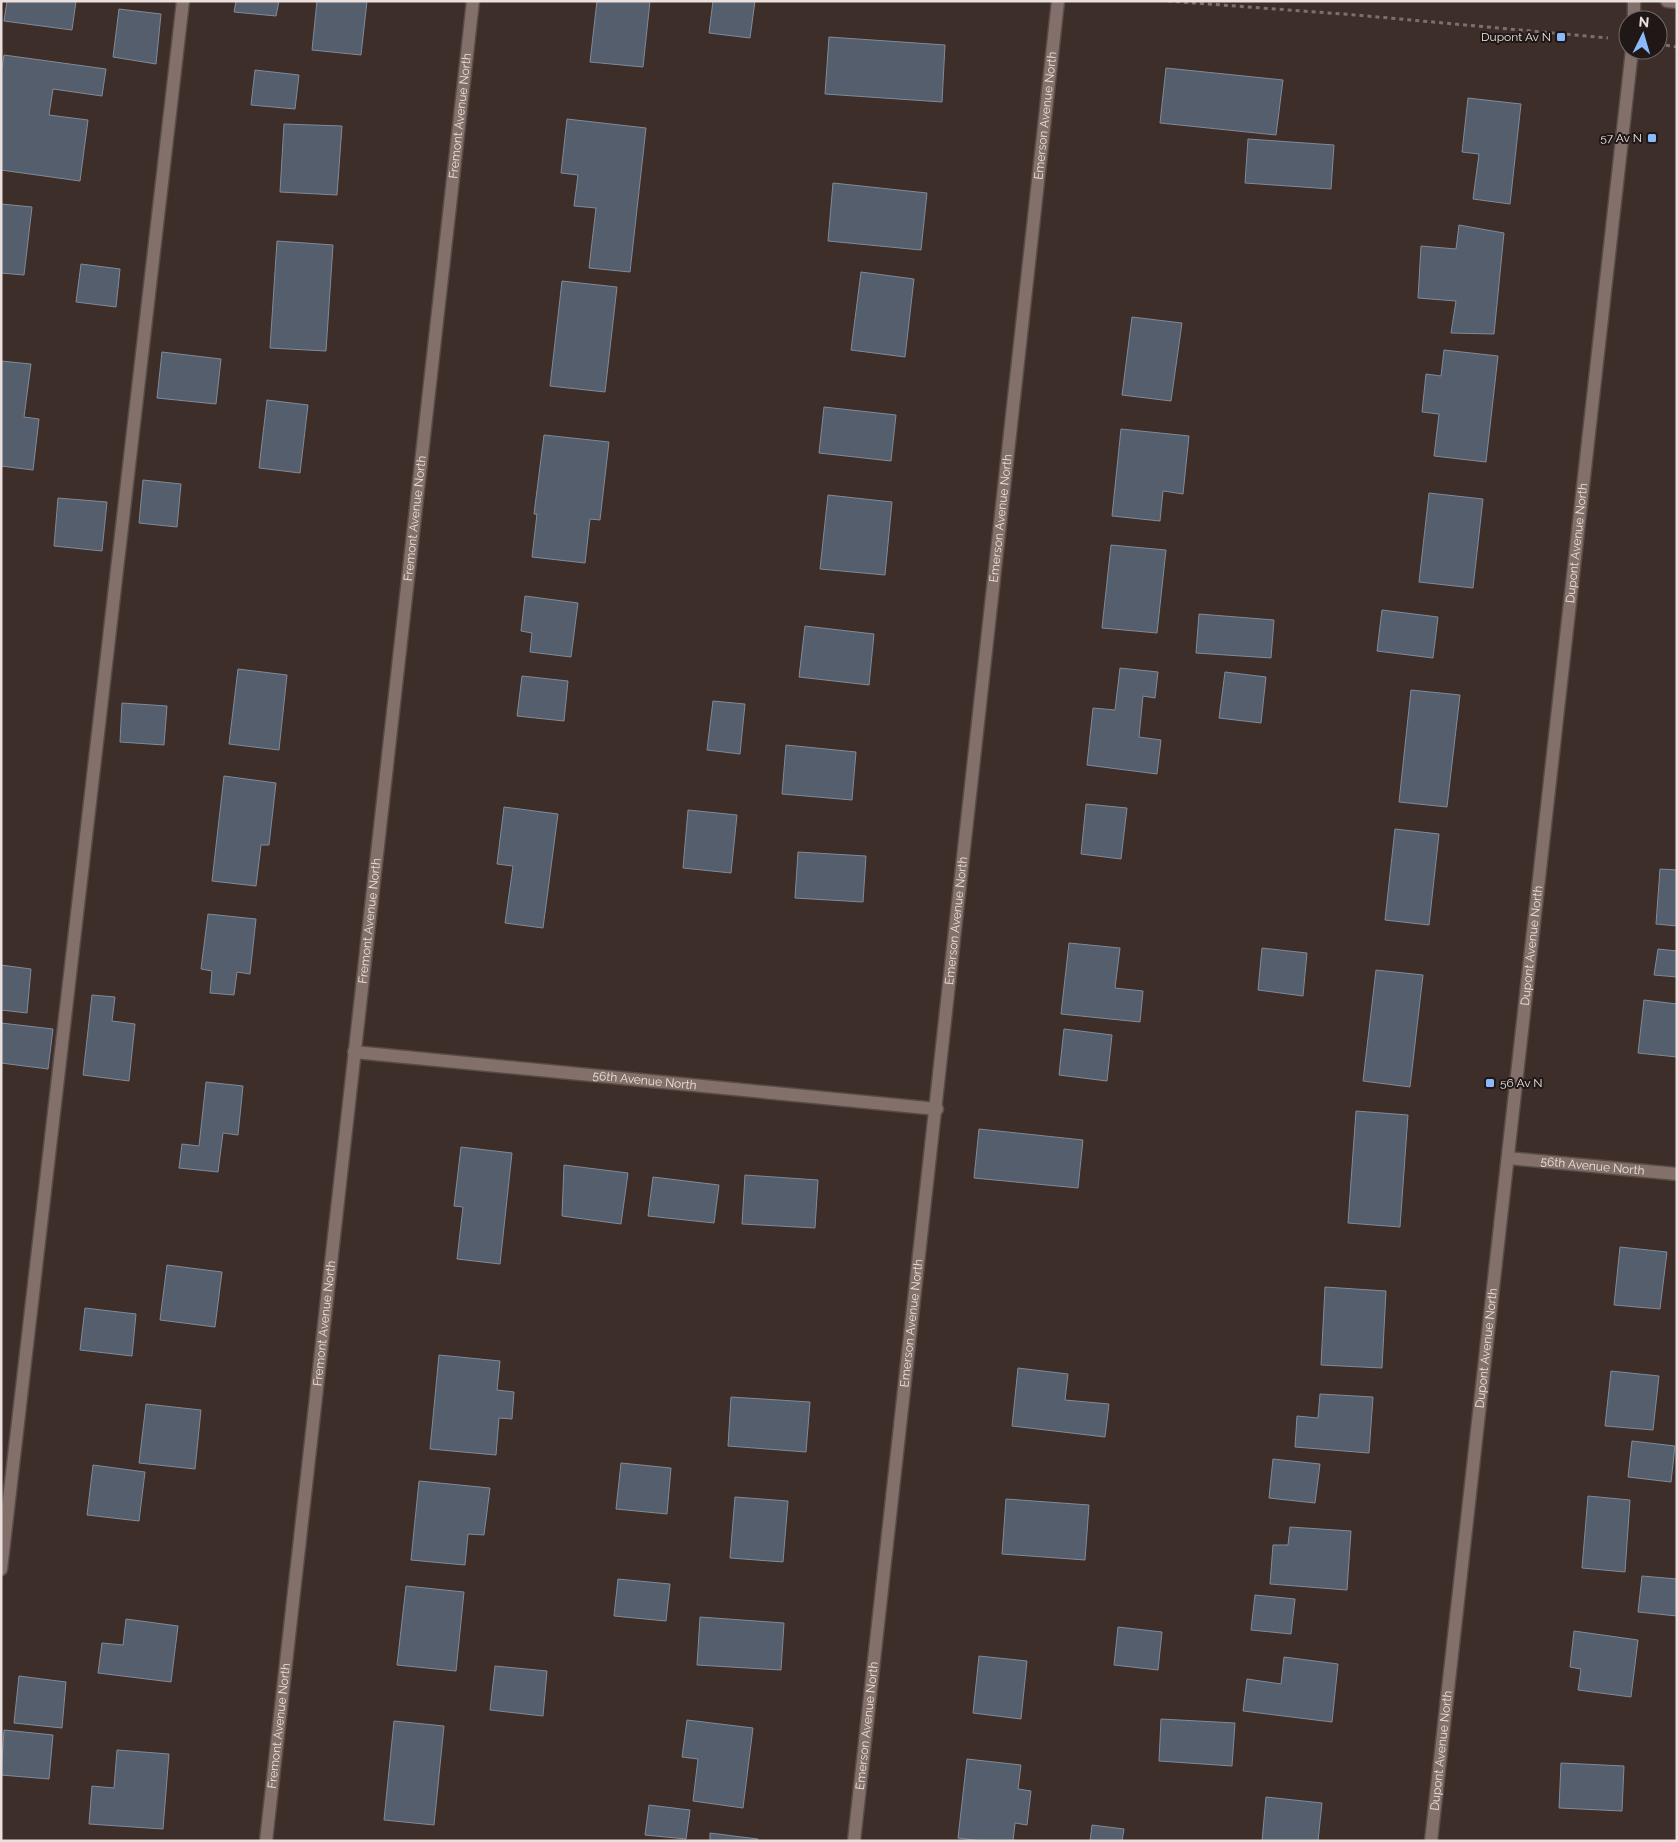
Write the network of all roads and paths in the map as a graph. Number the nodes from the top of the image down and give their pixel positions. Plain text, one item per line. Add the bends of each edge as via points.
1 (183, 1) edge
2 (473, 1) edge
3 (1058, 1) edge
4 (1168, 1) edge
5 (1667, 1) edge
6 (1677, 2) edge
7 (1610, 38) dead end
8 (1631, 60) edge
9 (354, 1052) junction
10 (936, 1109) junction
11 (1508, 1158) junction
12 (1677, 1174) edge
13 (1, 1569) edge
14 (266, 1841) edge
15 (854, 1841) edge
16 (1431, 1841) edge

1 - 13 street
2 - 9 street, Fremont Avenue North
3 - 10 street, Emerson Avenue North
4 - 7 path
5 - 6 street
8 - 11 street, Dupont Avenue North
9 - 10 street, 56th Avenue North
9 - 14 street, Fremont Avenue North
10 - 15 street, Emerson Avenue North
11 - 12 street, 56th Avenue North
11 - 16 street, Dupont Avenue North

